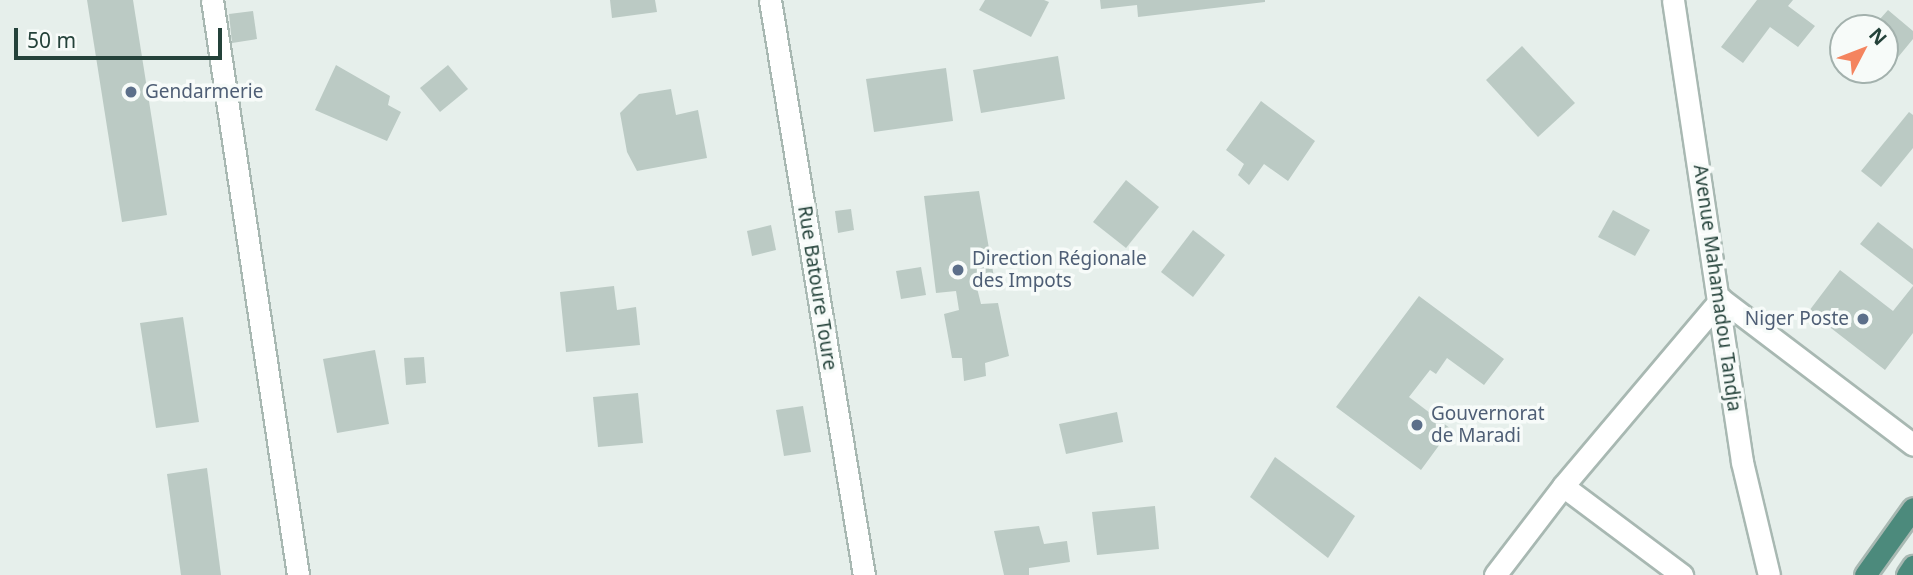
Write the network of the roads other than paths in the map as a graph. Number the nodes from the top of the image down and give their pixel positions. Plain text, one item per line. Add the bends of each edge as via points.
1 (212, 0) edge
2 (770, 0) edge
3 (1673, 0) edge
4 (1721, 299) junction
5 (1913, 445) edge
6 (1563, 486) junction
7 (1913, 508) edge
8 (1913, 566) edge
9 (298, 575) edge
10 (863, 575) edge
11 (1495, 575) edge
12 (1682, 575) edge
13 (1769, 575) edge
14 (1865, 575) edge
15 (1907, 575) edge

1 - 9 street
2 - 10 street, Rue Batoure Toure
3 - 4 street, Avenue Mahamadou Tandja
4 - 5 street
4 - 6 street
4 - 13 street, Avenue Mahamadou Tandja via 1742,462
6 - 11 street
6 - 12 street
7 - 14 highway
8 - 15 highway

